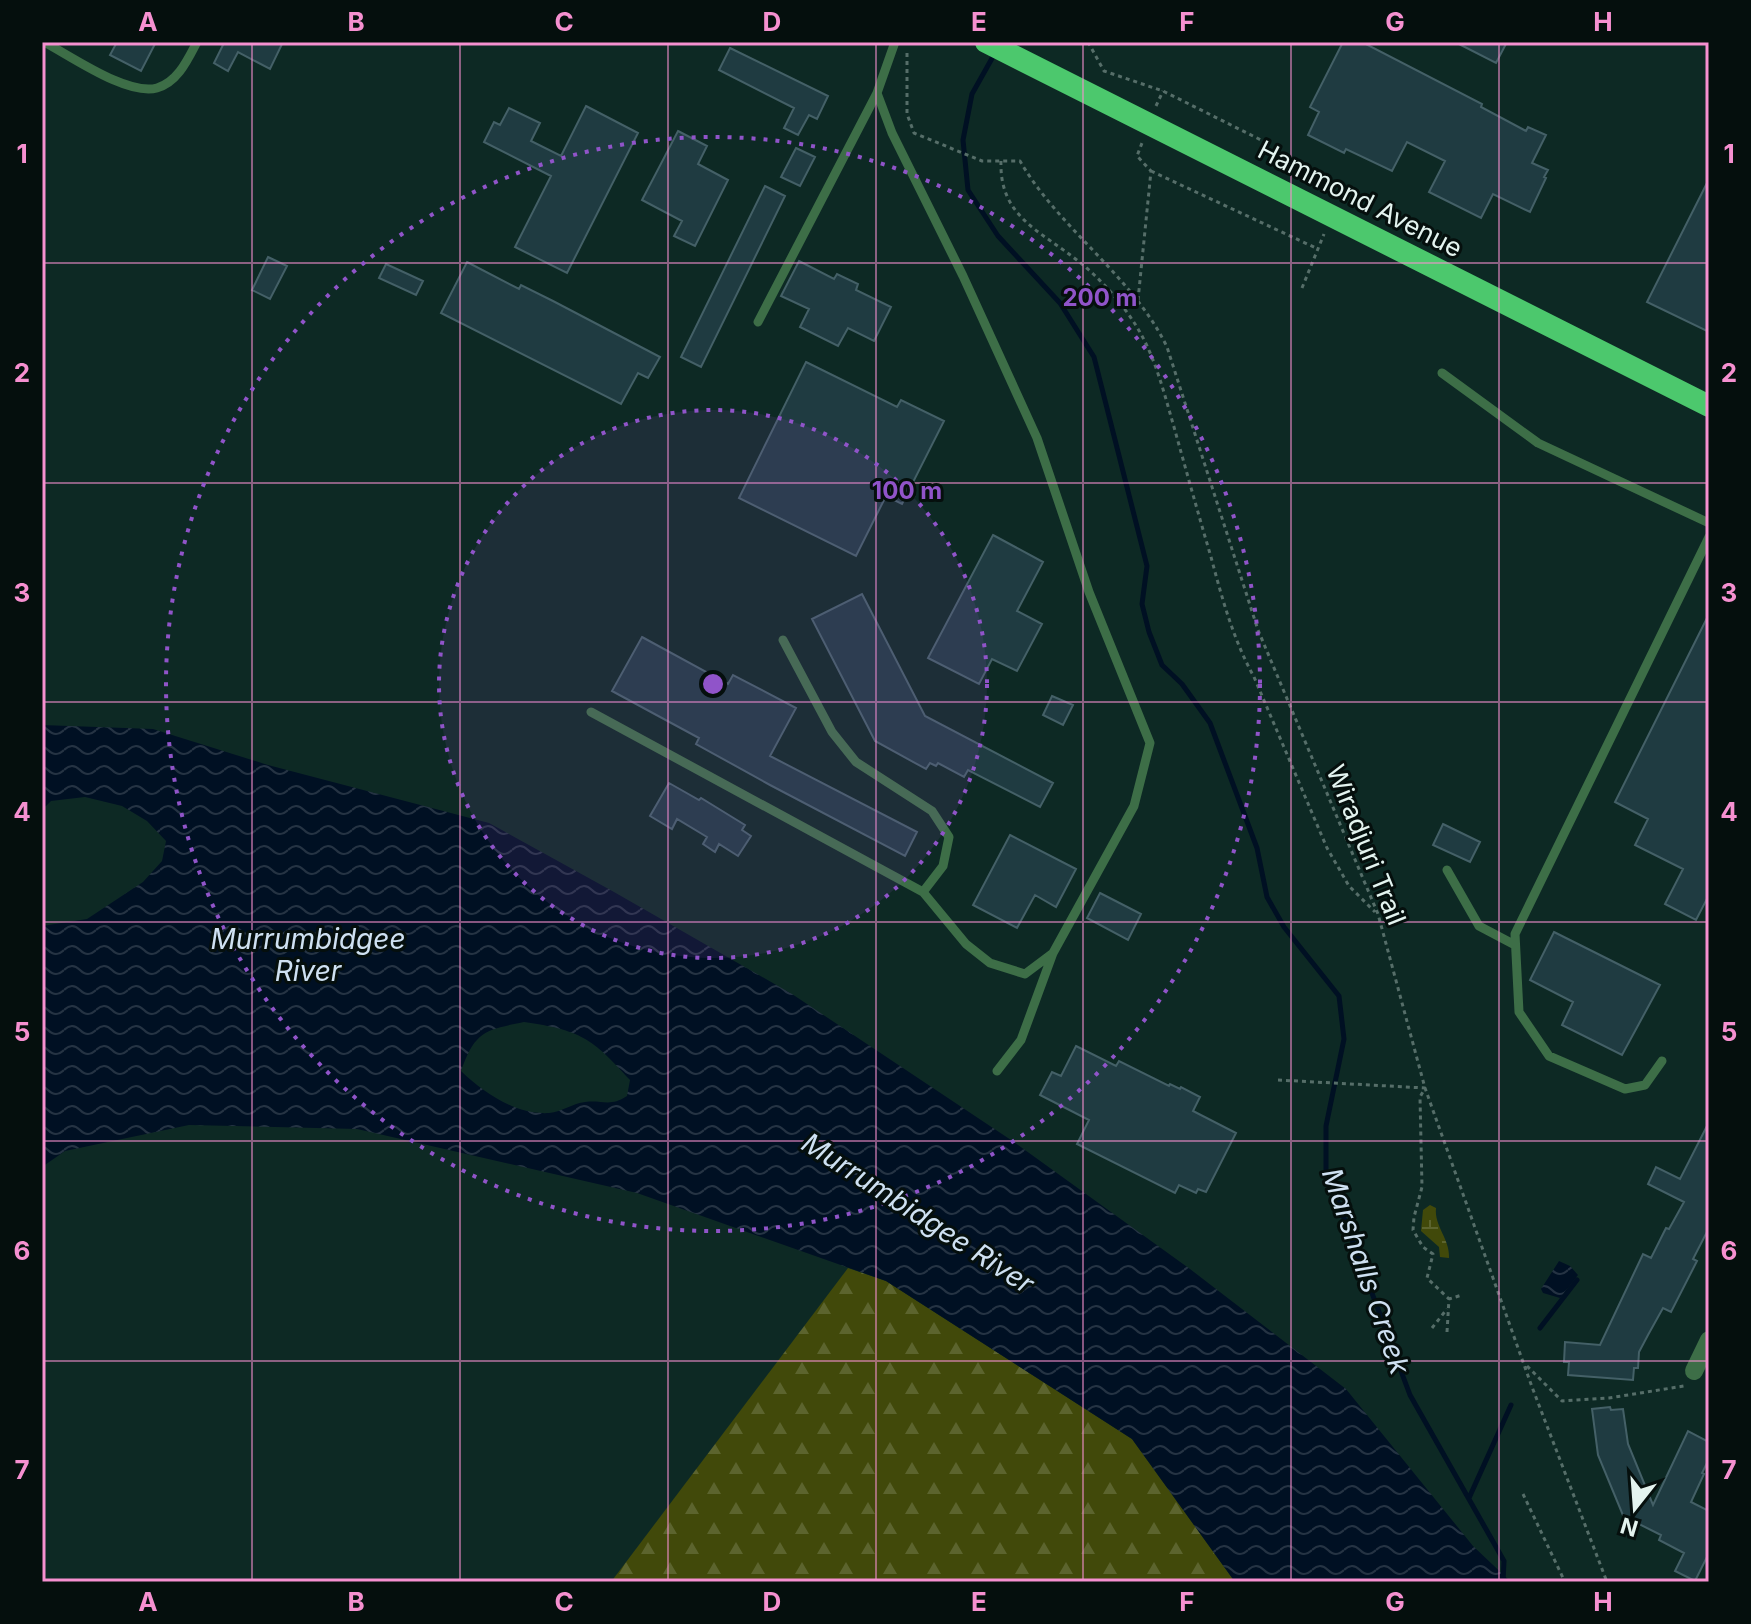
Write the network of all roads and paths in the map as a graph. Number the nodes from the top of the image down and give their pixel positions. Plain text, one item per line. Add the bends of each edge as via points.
1 (44, 42) edge
2 (197, 42) edge
3 (895, 42) edge
4 (986, 42) edge
5 (1088, 42) edge
6 (906, 49) dead end
7 (1163, 91) junction
8 (877, 93) junction
9 (1157, 104) dead end
10 (1265, 142) dead end
11 (1137, 156) dead end
12 (1001, 161) junction
13 (1151, 171) junction
14 (1332, 216) junction
15 (1318, 249) junction
16 (1302, 288) dead end
17 (1138, 300) junction
18 (758, 322) dead end
19 (1442, 373) dead end
20 (1709, 406) edge
21 (1709, 523) edge
22 (1709, 537) edge
23 (783, 640) dead end
24 (591, 712) dead end
25 (1447, 870) dead end
26 (923, 892) junction
27 (1378, 914) junction
28 (1515, 945) junction
29 (1053, 953) junction
30 (1662, 1061) dead end
31 (997, 1071) dead end
32 (1278, 1080) dead end
33 (1425, 1088) junction
34 (1462, 1295) dead end
35 (1449, 1299) junction
36 (1448, 1309) junction
37 (1432, 1328) dead end
38 (1447, 1332) dead end
39 (1709, 1340) edge
40 (1525, 1363) junction
41 (1689, 1378) joint
42 (1523, 1494) dead end
43 (1565, 1582) edge
44 (1607, 1582) edge

1 - 2 lane via 114,80 157,88 172,80
3 - 8 lane
4 - 14 highway, Hammond Avenue
5 - 7 path via 1104,71
6 - 12 path via 907,114 914,133 982,161
7 - 9 path
7 - 10 path
8 - 18 lane
8 - 29 lane via 1037,438 1089,592 1150,743 1134,806
11 - 13 path
12 - 17 path, Wiradjuri Trail via 1020,161 1036,188
12 - 27 path via 1005,195 1013,210 1079,261 1126,312 1146,344 1242,655 1327,848 1349,886
13 - 15 path
13 - 17 path
14 - 15 path
14 - 20 highway, Hammond Avenue
15 - 16 path
17 - 27 path, Wiradjuri Trail via 1167,347 1258,630
19 - 21 lane via 1538,443
22 - 28 lane via 1515,934
23 - 26 lane via 832,732 856,762 932,811 949,837 943,866
24 - 26 lane
25 - 28 lane via 1479,926
26 - 29 lane via 966,944 990,963 1025,974
27 - 33 path, Wiradjuri Trail
28 - 30 lane via 1519,1012 1549,1056 1625,1089 1645,1085
29 - 31 lane via 1021,1040
32 - 33 path
33 - 35 path via 1420,1097 1422,1187 1413,1230 1433,1254 1427,1278
33 - 40 path, Wiradjuri Trail
34 - 35 path
35 - 36 path
36 - 37 path
36 - 38 path
39 - 41 street
40 - 41 path via 1562,1401 1609,1398
40 - 44 path, Wiradjuri Trail
42 - 43 path

